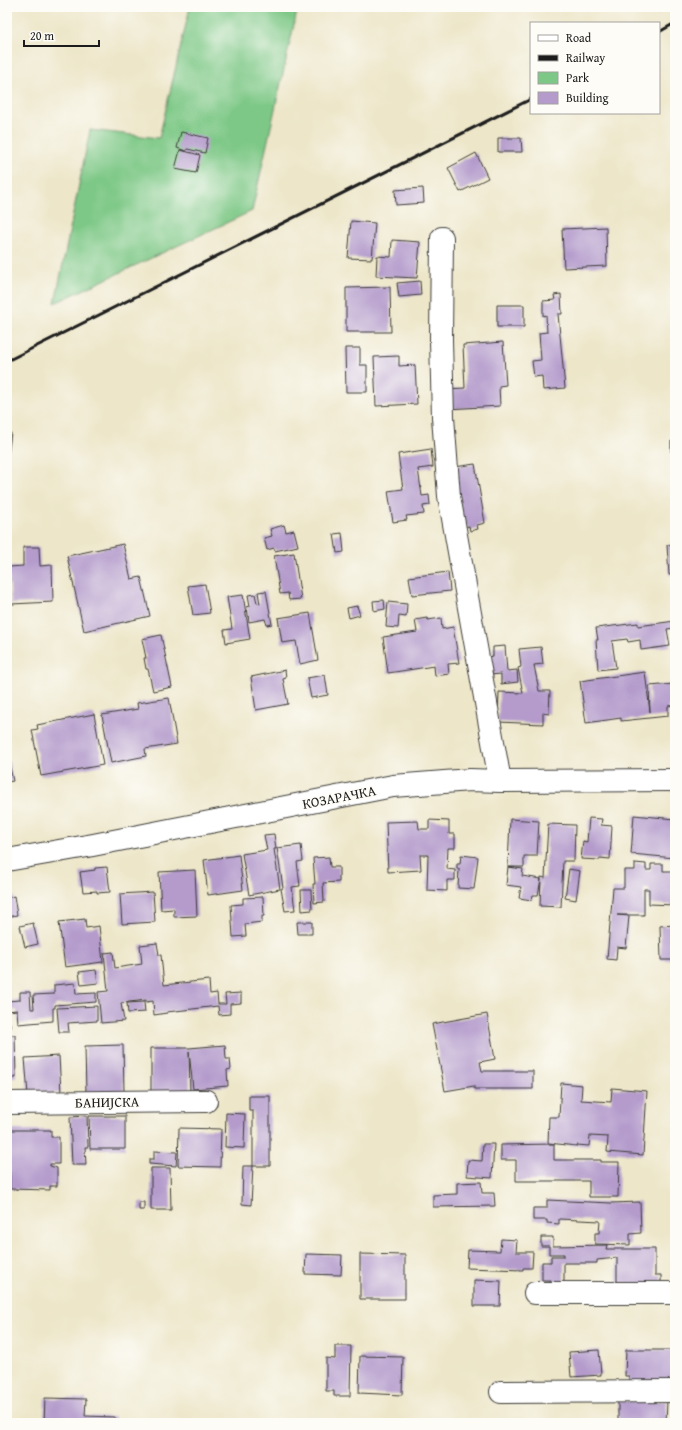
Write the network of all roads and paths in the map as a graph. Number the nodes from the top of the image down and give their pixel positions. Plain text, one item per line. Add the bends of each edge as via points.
1 (442, 238) dead end
2 (675, 780) edge
3 (500, 781) junction
4 (7, 860) edge
5 (206, 1101) dead end
6 (7, 1103) edge
7 (535, 1293) dead end
8 (675, 1293) edge
9 (675, 1391) edge
10 (501, 1392) dead end

1 - 3 street via 443,417 449,496
2 - 3 street, КОЗАРАЧКА
3 - 4 street, КОЗАРАЧКА via 470,780 393,786
5 - 6 street, БАНИЈСКА
7 - 8 street
9 - 10 street

